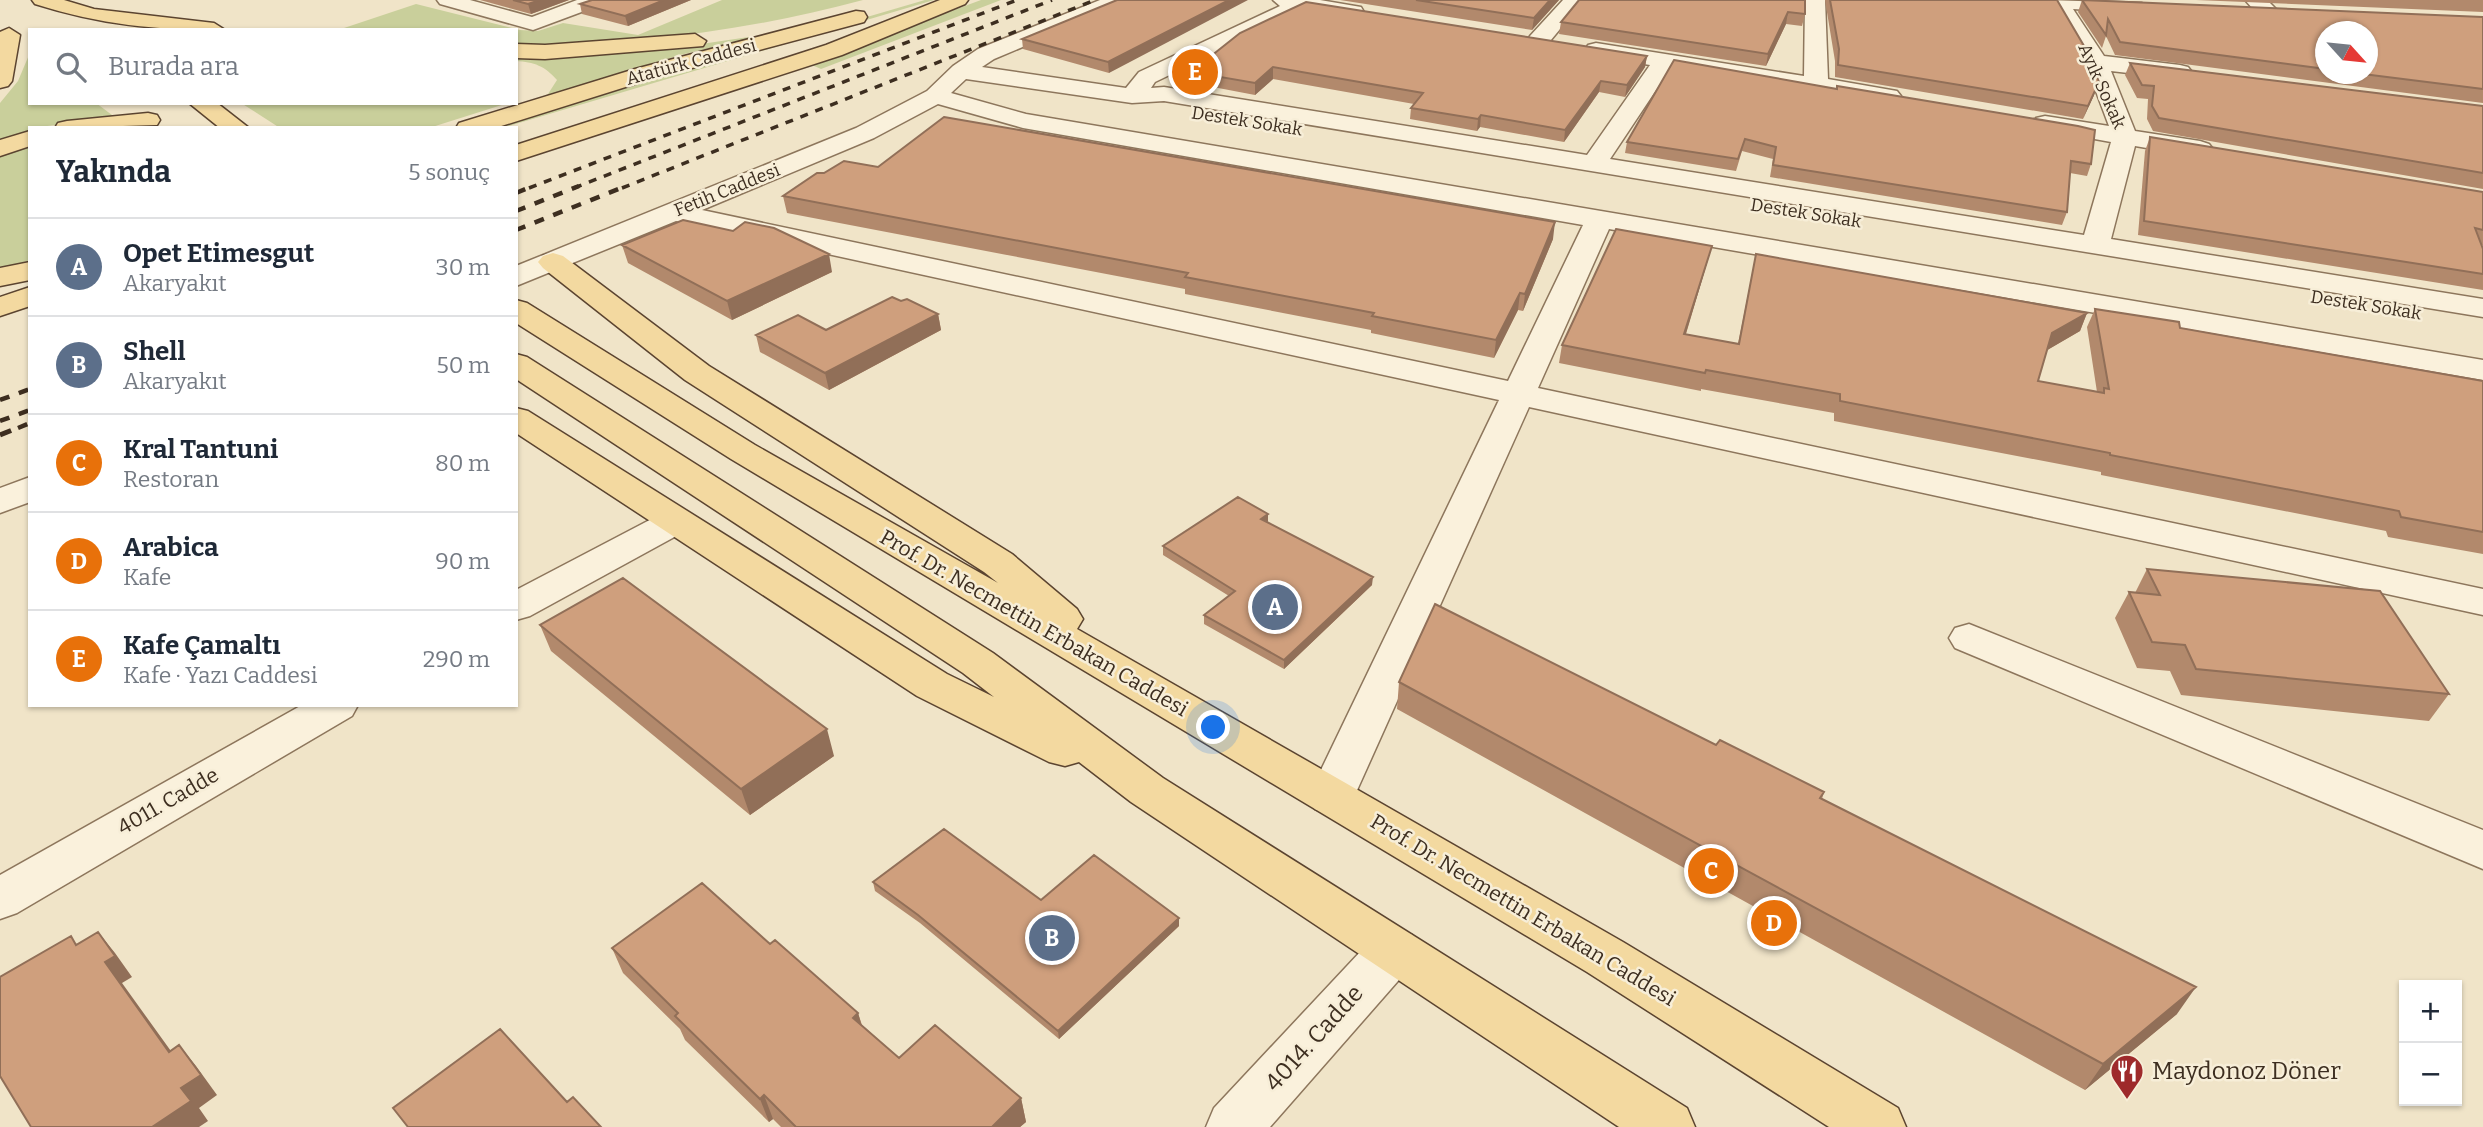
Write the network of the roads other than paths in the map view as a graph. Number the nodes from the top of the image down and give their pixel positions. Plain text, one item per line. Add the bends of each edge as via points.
1 (25, 0) edge
2 (42, 0) edge
3 (447, 0) edge
4 (596, 0) edge
5 (948, 0) edge
6 (958, 0) edge
7 (1118, 0) edge
8 (1574, 0) edge
9 (1815, 0) edge
10 (913, 1) edge
11 (1298, 1) edge
12 (2058, 1) edge
13 (2151, 8) edge
14 (2256, 9) edge
15 (2297, 15) edge
16 (1380, 16) edge
17 (73, 28) edge
18 (198, 28) edge
19 (13, 36) edge
20 (1512, 37) edge
21 (1538, 41) junction
22 (518, 51) edge
23 (1664, 61) junction
24 (2096, 62) junction
25 (961, 71) junction
26 (533, 75) edge
27 (2206, 76) edge
28 (0, 81) edge
29 (1816, 84) junction
30 (935, 96) junction
31 (1132, 96) junction
32 (1910, 100) edge
33 (125, 105) edge
34 (207, 105) edge
35 (2017, 118) edge
36 (513, 123) edge
37 (153, 124) edge
38 (110, 126) edge
39 (234, 126) edge
40 (486, 126) edge
41 (2125, 136) junction
42 (28, 139) edge
43 (0, 148) edge
44 (518, 152) edge
45 (2221, 153) edge
46 (1595, 163) junction
47 (673, 212) junction
48 (1600, 218) junction
49 (2095, 246) junction
50 (553, 262) junction
51 (28, 273) edge
52 (28, 274) edge
53 (518, 276) edge
54 (0, 277) edge
55 (0, 285) edge
56 (28, 297) edge
57 (0, 307) edge
58 (518, 310) edge
59 (2478, 320) edge
60 (28, 321) edge
61 (0, 331) edge
62 (518, 365) edge
63 (2483, 370) edge
64 (1516, 395) junction
65 (518, 419) edge
66 (28, 471) edge
67 (0, 481) edge
68 (28, 489) edge
69 (0, 502) edge
70 (676, 521) junction
71 (2483, 602) edge
72 (518, 606) edge
73 (1969, 638) dead end
74 (1139, 684) junction
75 (334, 707) edge
76 (1147, 790) junction
77 (1331, 797) junction
78 (2483, 850) edge
79 (0, 899) edge
80 (1394, 950) junction
81 (1234, 1127) edge
82 (1667, 1127) edge
83 (1878, 1127) edge

1 - 17 main road
2 - 18 main road via 92,15
3 - 4 street via 533,24
5 - 36 main road, Atatürk Caddesi
6 - 44 main road via 834,50
7 - 25 street, Fetih Caddesi via 986,54
8 - 21 street
9 - 29 street
10 - 22 main road via 737,36 662,45
10 - 36 main road, Atatürk Caddesi via 643,74
11 - 16 street
11 - 31 street via 1147,77
12 - 13 street
12 - 24 street, Ayık Sokak
14 - 15 street
19 - 28 main road
20 - 21 street
21 - 23 street
23 - 29 street
23 - 46 street
24 - 27 street
24 - 41 street, Ayık Sokak
25 - 30 street, Fetih Caddesi
25 - 31 street, Destek Sokak
26 - 36 main road via 536,97
29 - 32 street
30 - 47 street, Fetih Caddesi via 864,133
30 - 48 street via 1023,121
31 - 46 street, Destek Sokak via 1164,94
31 - 59 street, Destek Sokak via 1148,105
33 - 37 main road
34 - 39 main road
35 - 41 street
36 - 40 main road, Atatürk Caddesi
37 - 38 main road
41 - 45 street
41 - 49 street
42 - 43 main road
46 - 49 street, Destek Sokak
47 - 50 street, Fetih Caddesi
47 - 64 street
48 - 63 street
48 - 64 street
49 - 59 street, Destek Sokak
50 - 53 street, Fetih Caddesi
50 - 74 main road via 697,373 998,563
51 - 54 main road
52 - 55 main road
56 - 57 main road
58 - 74 main road, Prof. Dr. Necmettin Erbakan Caddesi via 743,452
60 - 61 main road
62 - 76 main road via 978,663
64 - 71 street
64 - 77 street
65 - 70 main road
66 - 67 street
68 - 69 street
70 - 72 street
70 - 76 main road via 932,685
73 - 78 street
74 - 77 main road, Prof. Dr. Necmettin Erbakan Caddesi
75 - 79 street, 4011. Cadde
76 - 80 main road
77 - 83 main road, Prof. Dr. Necmettin Erbakan Caddesi via 1605,957
80 - 81 street, 4014. Cadde
80 - 82 main road

